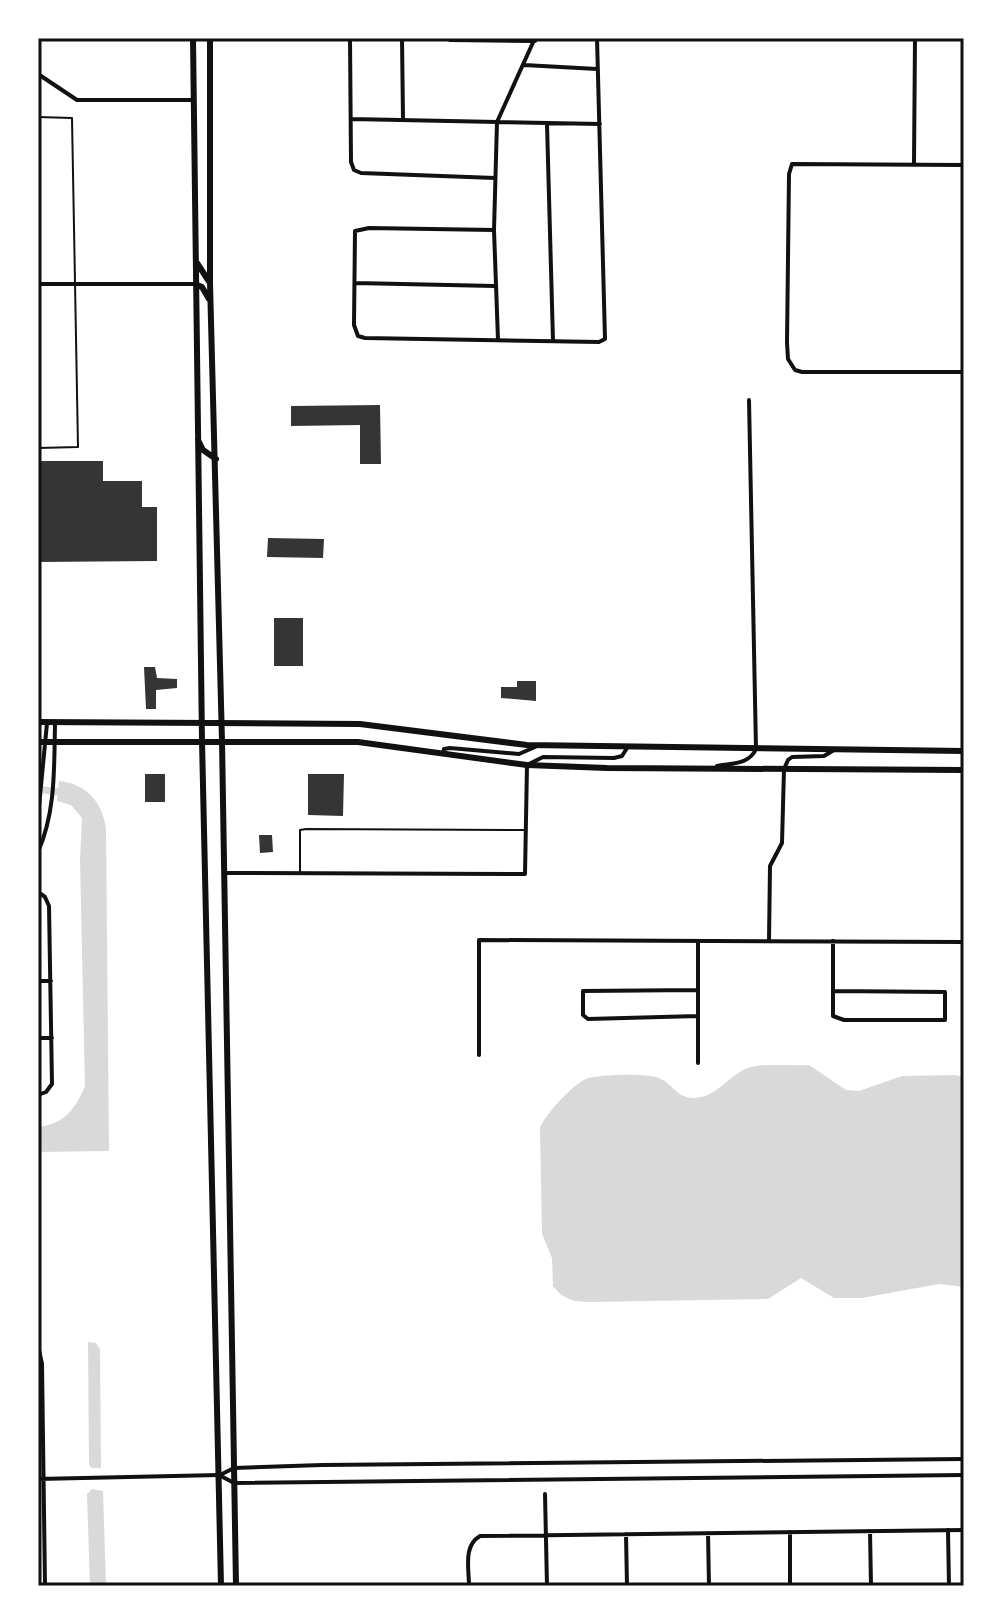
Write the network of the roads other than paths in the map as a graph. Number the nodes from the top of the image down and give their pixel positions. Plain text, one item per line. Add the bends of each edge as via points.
1 (193, 38) edge
2 (210, 38) edge
3 (350, 38) edge
4 (402, 38) edge
5 (597, 38) edge
6 (915, 38) edge
7 (535, 39) edge
8 (450, 40) dead end
9 (524, 65) junction
10 (597, 69) junction
11 (38, 74) edge
12 (193, 100) junction
13 (209, 115) junction
14 (38, 117) edge
15 (351, 119) junction
16 (403, 119) junction
17 (497, 122) junction
18 (547, 124) junction
19 (600, 124) junction
20 (914, 163) junction
21 (964, 165) edge
22 (495, 178) junction
23 (494, 230) junction
24 (194, 256) junction
25 (210, 283) junction
26 (355, 283) junction
27 (38, 284) edge
28 (76, 284) junction
29 (195, 284) junction
30 (495, 286) junction
31 (212, 306) junction
32 (498, 340) junction
33 (553, 341) junction
34 (964, 372) edge
35 (749, 400) dead end
36 (197, 437) junction
37 (38, 448) edge
38 (216, 459) junction
39 (221, 721) junction
40 (38, 722) edge
41 (201, 722) junction
42 (47, 723) junction
43 (55, 724) junction
44 (202, 741) junction
45 (222, 741) junction
46 (38, 742) edge
47 (46, 743) junction
48 (55, 743) junction
49 (537, 746) junction
50 (627, 748) junction
51 (756, 749) junction
52 (834, 750) junction
53 (964, 751) edge
54 (443, 754) junction
55 (527, 765) junction
56 (711, 769) junction
57 (784, 769) junction
58 (964, 770) edge
59 (38, 817) edge
60 (526, 830) junction
61 (38, 835) edge
62 (44, 837) junction
63 (38, 852) edge
64 (300, 872) junction
65 (224, 873) junction
66 (38, 892) edge
67 (698, 941) junction
68 (769, 941) junction
69 (833, 941) junction
70 (964, 942) edge
71 (38, 981) edge
72 (51, 981) junction
73 (698, 990) junction
74 (833, 991) junction
75 (698, 1016) junction
76 (38, 1038) edge
77 (52, 1038) junction
78 (479, 1055) dead end
79 (698, 1063) dead end
80 (38, 1095) edge
81 (39, 1350) edge
82 (40, 1392) edge
83 (964, 1459) edge
84 (234, 1468) junction
85 (219, 1475) junction
86 (964, 1475) edge
87 (40, 1480) edge
88 (234, 1483) junction
89 (545, 1494) dead end
90 (948, 1530) junction
91 (964, 1530) edge
92 (870, 1531) junction
93 (790, 1532) junction
94 (708, 1533) junction
95 (626, 1534) junction
96 (546, 1535) junction
97 (45, 1586) edge
98 (221, 1586) edge
99 (236, 1586) edge
100 (469, 1586) edge
101 (547, 1586) edge
102 (627, 1586) edge
103 (709, 1586) edge
104 (790, 1586) edge
105 (871, 1586) edge
106 (949, 1586) edge

1 - 12 main road
2 - 13 main road
3 - 15 street
4 - 16 street
5 - 10 street
6 - 20 street
7 - 8 street
7 - 9 street
9 - 10 street
9 - 17 street
10 - 19 street
11 - 12 street via 77,100
12 - 13 main road
12 - 24 main road
13 - 25 main road
14 - 28 lane via 72,118
15 - 16 street
15 - 22 street via 351,162 361,173
16 - 17 street
17 - 18 street
17 - 22 street
18 - 19 street
18 - 33 street
19 - 33 street via 605,339
20 - 21 street
20 - 34 street via 792,164 788,359 802,372
22 - 23 street
23 - 26 street via 355,231
23 - 30 street
24 - 25 main road
24 - 29 main road
25 - 31 main road
26 - 30 street
26 - 32 street via 358,336
27 - 28 street
28 - 29 street
28 - 37 lane via 78,447
29 - 31 main road
29 - 36 main road
30 - 32 street
31 - 38 main road
32 - 33 street
35 - 51 street
36 - 38 main road
36 - 41 main road
38 - 39 main road
39 - 41 main road
39 - 45 main road
39 - 49 main road via 360,724
40 - 42 main road
41 - 43 main road
41 - 44 main road
42 - 43 main road
42 - 47 street
43 - 48 street
44 - 45 main road
44 - 48 main road
44 - 85 main road
45 - 54 main road via 358,742
45 - 65 main road
46 - 47 main road
47 - 48 main road
47 - 59 street
48 - 62 street
49 - 50 main road
49 - 54 street via 519,754 450,748
50 - 51 main road
50 - 55 street via 614,758 543,757
51 - 52 main road
51 - 56 street via 745,761
52 - 53 main road
52 - 57 street via 824,756 792,757
54 - 55 main road
55 - 56 main road
55 - 60 street
56 - 57 main road
57 - 58 main road
57 - 68 street via 782,843 770,866
60 - 64 lane via 300,830
60 - 64 street via 525,874
61 - 62 street
62 - 63 street
64 - 65 street
65 - 84 main road
66 - 72 street via 49,906
67 - 68 street
67 - 73 street
67 - 78 street via 479,940
68 - 69 street
69 - 70 street
69 - 74 street
71 - 72 street
72 - 77 street
73 - 75 street
73 - 75 street via 583,991 583,1015 588,1019
74 - 74 street via 833,1016 844,1020 945,1020 945,992
75 - 79 street
76 - 77 street
77 - 80 street via 52,1084
81 - 82 street
82 - 87 street
83 - 84 street
84 - 85 street
84 - 88 main road
85 - 87 street
85 - 88 street
85 - 98 main road
86 - 88 street
87 - 97 street
88 - 99 main road
89 - 96 street
90 - 91 street
90 - 92 street
90 - 106 street
92 - 93 street
92 - 105 street
93 - 94 street
93 - 104 street
94 - 95 street
94 - 103 street
95 - 96 street
95 - 102 street
96 - 100 street via 480,1536 468,1549
96 - 101 street

